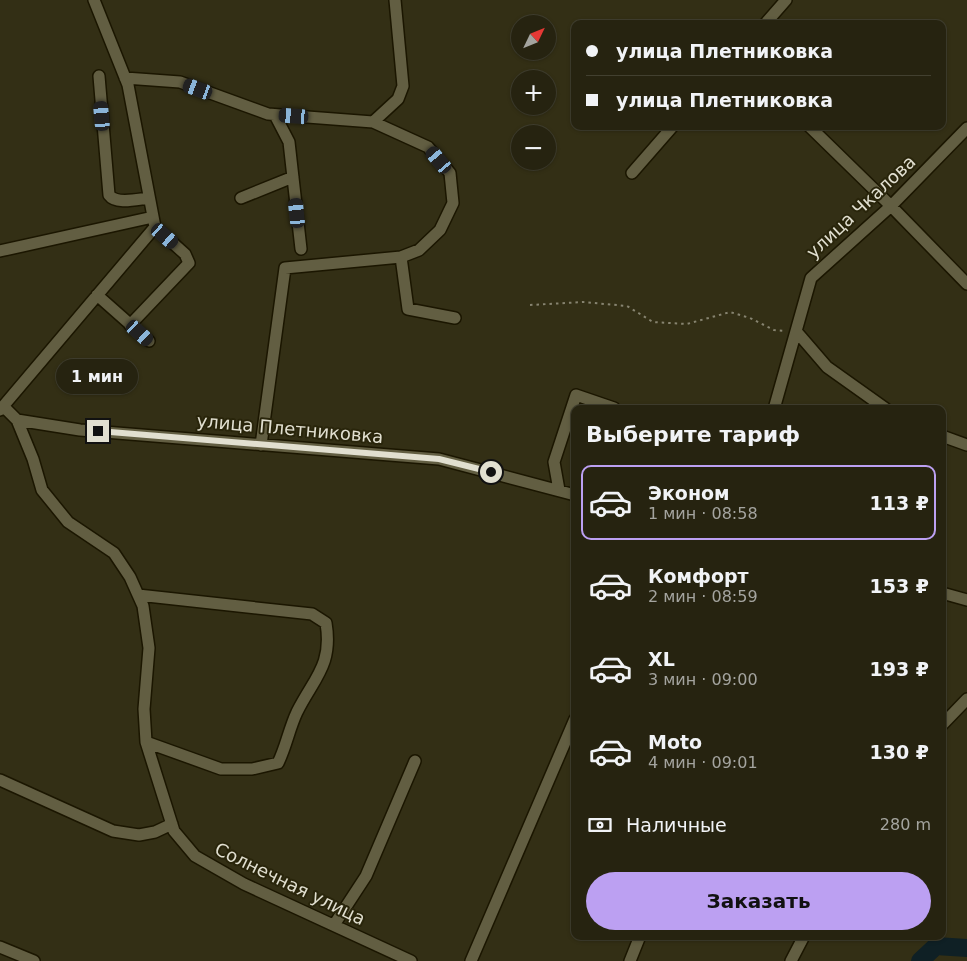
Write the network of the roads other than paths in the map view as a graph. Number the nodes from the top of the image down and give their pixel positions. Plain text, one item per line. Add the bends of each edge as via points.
1 (94, 0) edge
2 (395, 0) edge
3 (786, 0) edge
4 (768, 20) edge
5 (99, 76) dead end
6 (125, 78) junction
7 (275, 115) junction
8 (372, 122) junction
9 (967, 128) edge
10 (670, 130) edge
11 (813, 130) edge
12 (632, 173) dead end
13 (293, 177) junction
14 (149, 198) junction
15 (241, 198) dead end
16 (891, 206) junction
17 (154, 222) junction
18 (301, 249) dead end
19 (0, 251) edge
20 (401, 257) junction
21 (967, 284) edge
22 (97, 295) junction
23 (455, 318) dead end
24 (130, 325) junction
25 (796, 331) junction
26 (149, 342) dead end
27 (573, 405) edge
28 (605, 405) edge
29 (775, 405) edge
30 (880, 405) edge
31 (2, 408) edge
32 (571, 410) edge
33 (17, 420) junction
34 (946, 437) edge
35 (261, 444) junction
36 (967, 445) edge
37 (559, 490) junction
38 (571, 494) edge
39 (946, 594) edge
40 (138, 595) junction
41 (967, 600) edge
42 (967, 699) edge
43 (946, 721) edge
44 (571, 733) edge
45 (146, 742) junction
46 (415, 761) dead end
47 (0, 780) edge
48 (172, 824) junction
49 (334, 925) junction
50 (638, 940) edge
51 (802, 940) edge
52 (0, 947) edge
53 (34, 961) edge
54 (411, 961) edge
55 (471, 961) edge
56 (630, 961) edge
57 (791, 961) edge

1 - 6 street
2 - 8 street via 403,86 398,100
3 - 4 street
5 - 14 street via 109,195 117,200
6 - 7 street via 180,82
6 - 14 street
7 - 8 street
7 - 13 street via 289,142
8 - 20 street via 428,147 450,173 454,203 440,230 419,250
9 - 16 street, улица Чкалова
10 - 12 street
11 - 16 street
13 - 15 street
13 - 18 street
14 - 17 street
16 - 21 street
16 - 25 street, улица Чкалова via 811,278
17 - 19 street
17 - 22 street
17 - 24 street via 185,254 189,263
20 - 23 street via 408,309
20 - 35 street via 285,268
22 - 24 street
22 - 31 street
24 - 26 street
25 - 29 street, улица Чкалова
25 - 30 street via 827,367
27 - 28 street via 576,395
31 - 33 street
32 - 37 street via 554,462
33 - 35 street, улица Плетниковка via 80,430
33 - 40 street, Солнечная улица via 42,490 68,522 114,553
34 - 36 street
35 - 37 street, улица Плетниковка via 439,459
37 - 38 street, улица Плетниковка
39 - 41 street
40 - 45 street, Солнечная улица via 143,606 149,648 144,709
40 - 45 street via 312,614 326,623 329,640 326,660 296,714 278,763 252,769 221,768
42 - 43 street
44 - 55 street
45 - 48 street, Солнечная улица
46 - 49 street via 366,876
47 - 48 street via 114,831 139,835
48 - 49 street, Солнечная улица via 174,831 196,856 244,884
49 - 54 street, Солнечная улица
50 - 56 street
51 - 57 street
52 - 53 street

